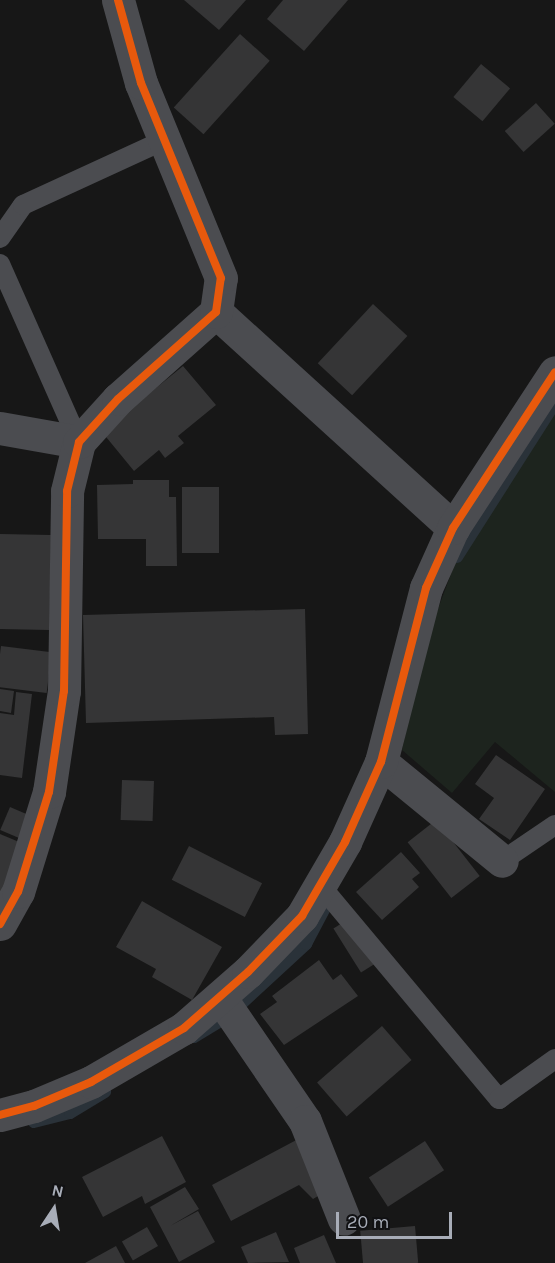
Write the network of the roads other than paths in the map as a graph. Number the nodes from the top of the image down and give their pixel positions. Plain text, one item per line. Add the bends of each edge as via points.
1 (118, 0) edge
2 (164, 140) junction
3 (0, 238) edge
4 (0, 264) edge
5 (216, 312) junction
6 (555, 372) edge
7 (0, 429) edge
8 (79, 442) junction
9 (453, 528) junction
10 (381, 762) junction
11 (555, 825) edge
12 (502, 861) joint
13 (320, 885) junction
14 (0, 924) edge
15 (220, 997) junction
16 (555, 1059) edge
17 (0, 1114) edge
18 (344, 1219) dead end

1 - 2 street via 141,83
2 - 3 lane via 23,206
2 - 5 street via 221,278
4 - 8 lane
5 - 8 street via 118,399
5 - 9 street
6 - 9 street
7 - 8 street
8 - 14 street via 67,491 64,691 49,792 18,892
9 - 10 street via 426,588
10 - 12 street
10 - 13 street via 345,842
11 - 12 lane
13 - 15 street via 302,916
13 - 16 lane via 498,1100
15 - 17 street via 184,1028 91,1082 34,1106
15 - 18 street via 305,1121

